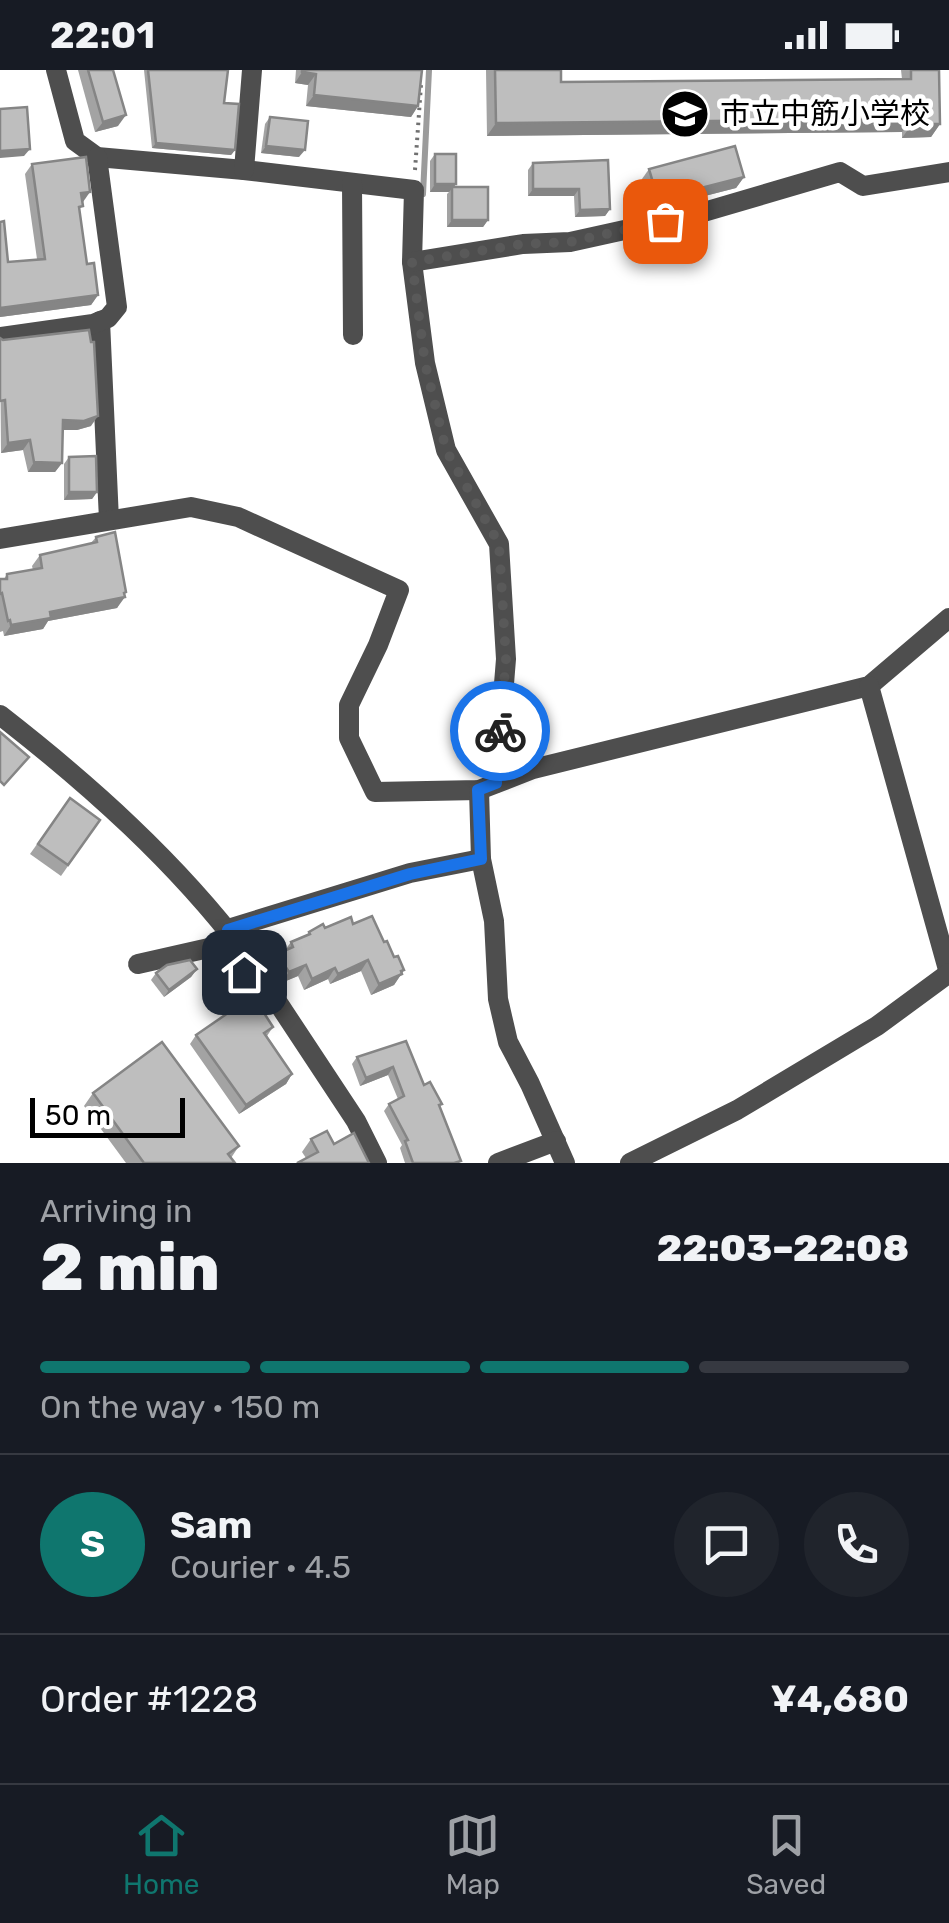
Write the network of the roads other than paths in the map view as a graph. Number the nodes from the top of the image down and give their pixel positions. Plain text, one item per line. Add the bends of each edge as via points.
1 (56, 70) edge
2 (252, 70) edge
3 (97, 157) junction
4 (244, 170) junction
5 (949, 172) edge
6 (352, 183) junction
7 (412, 262) junction
8 (100, 321) junction
9 (353, 335) dead end
10 (0, 337) edge
11 (110, 520) junction
12 (0, 539) edge
13 (949, 618) edge
14 (868, 686) junction
15 (0, 714) edge
16 (487, 786) junction
17 (481, 859) junction
18 (228, 930) junction
19 (138, 964) dead end
20 (254, 966) junction
21 (949, 973) edge
22 (556, 1141) junction
23 (377, 1163) edge
24 (498, 1163) edge
25 (565, 1163) edge
26 (630, 1163) edge

1 - 3 street via 75,141
2 - 4 street
3 - 4 street
3 - 8 street via 117,307
4 - 6 street
5 - 7 street via 864,186 840,172 570,242
6 - 7 street via 414,190
6 - 9 street
7 - 16 street via 425,363 446,450 499,544 506,659
8 - 10 street
8 - 11 street
11 - 12 street
11 - 16 street via 191,507 238,517 399,590 349,705 349,738 374,792
13 - 14 street
14 - 16 street via 533,768
14 - 21 street
15 - 18 street via 149,843
16 - 17 street
17 - 18 street
17 - 22 street via 508,1042
18 - 20 street
19 - 20 street via 222,944 244,972
20 - 23 street
21 - 26 street via 877,1026 737,1110
22 - 24 street
22 - 25 street

